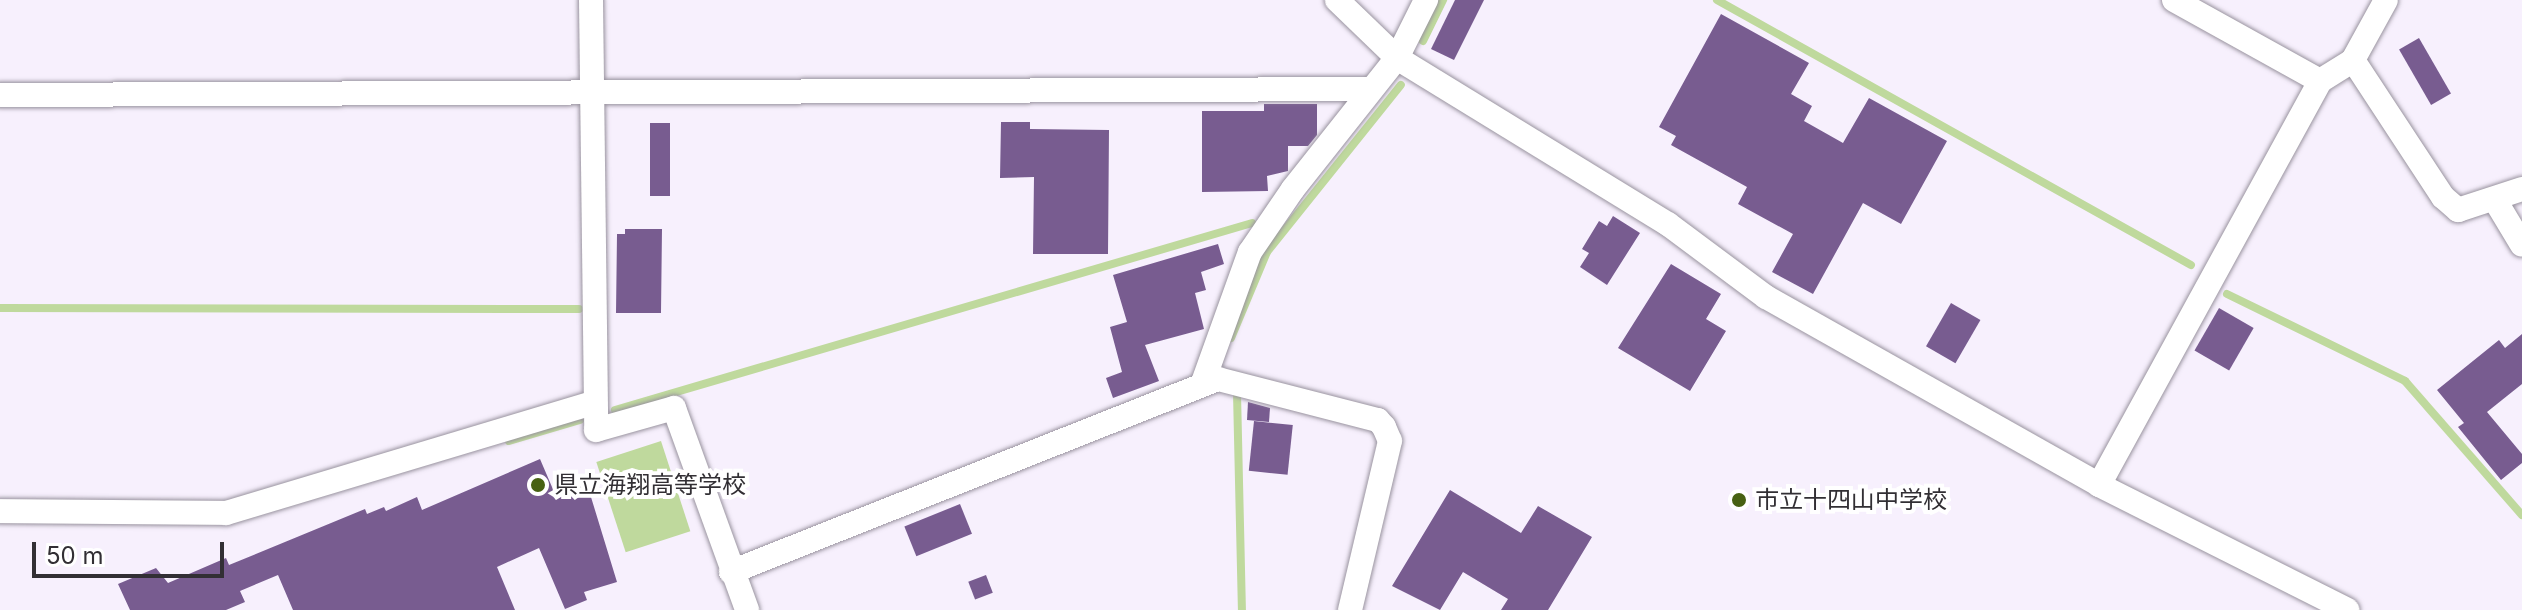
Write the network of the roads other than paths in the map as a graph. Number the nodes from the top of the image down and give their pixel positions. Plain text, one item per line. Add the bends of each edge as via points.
1 (591, 0) edge
2 (1337, 0) edge
3 (1426, 0) edge
4 (2174, 0) edge
5 (2386, 0) edge
6 (1397, 58) junction
7 (2353, 60) junction
8 (2320, 81) junction
9 (1371, 89) junction
10 (591, 93) junction
11 (0, 95) edge
12 (2522, 189) edge
13 (2495, 200) junction
14 (2522, 245) edge
15 (1202, 385) junction
16 (593, 403) junction
17 (2099, 485) junction
18 (0, 511) edge
19 (731, 572) junction
20 (747, 610) edge
21 (1350, 610) edge
22 (2347, 610) edge

1 - 10 street
2 - 6 street
3 - 6 street
4 - 8 street
5 - 7 street
6 - 9 street
6 - 17 street via 1668,224 1766,297
7 - 8 street
7 - 13 street via 2443,197 2458,210
8 - 17 street
9 - 10 street
9 - 15 street via 1250,252
10 - 11 street
10 - 16 street
12 - 13 street
13 - 14 street
15 - 19 street
15 - 21 street via 1218,379 1378,420 1384,427 1390,441
16 - 18 street via 226,513
16 - 19 street via 596,430 674,408
17 - 22 street
19 - 20 street

